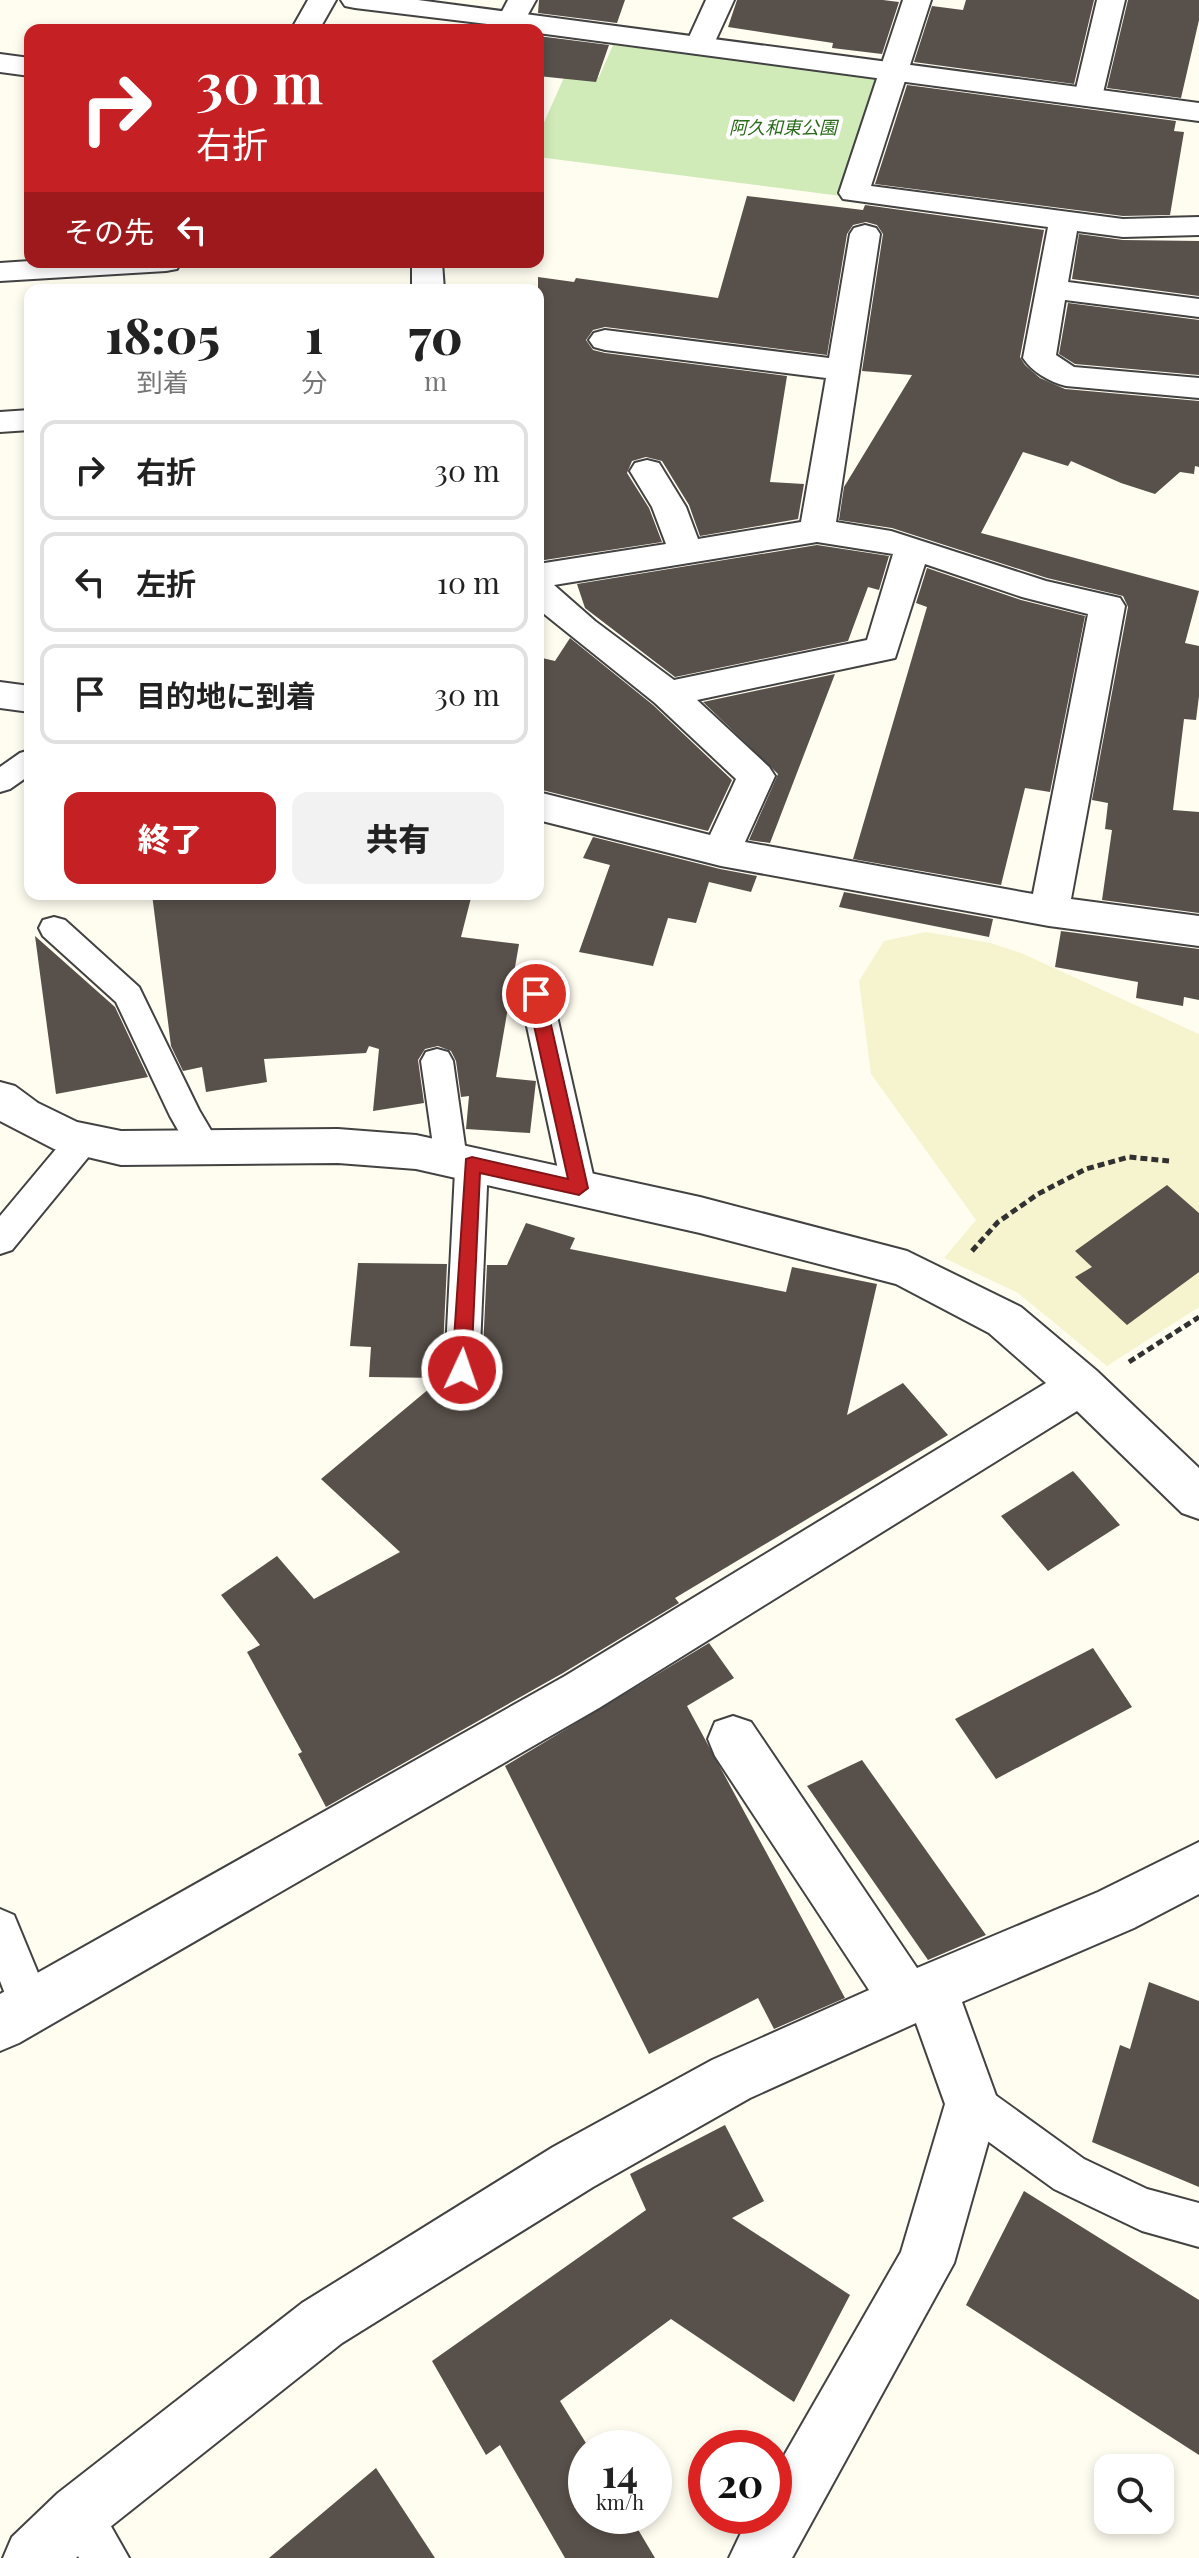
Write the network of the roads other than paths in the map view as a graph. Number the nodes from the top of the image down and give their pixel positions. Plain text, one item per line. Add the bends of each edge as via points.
1 (322, 0) edge
2 (355, 0) edge
3 (720, 0) edge
4 (917, 0) edge
5 (1111, 0) edge
6 (516, 10) edge
7 (308, 24) edge
8 (699, 46) junction
9 (0, 63) edge
10 (24, 66) edge
11 (894, 72) junction
12 (1088, 97) junction
13 (1199, 112) edge
14 (1064, 221) junction
15 (1199, 226) edge
16 (865, 234) dead end
17 (145, 268) edge
18 (0, 272) edge
19 (1050, 289) junction
20 (1199, 308) edge
21 (605, 340) dead end
22 (843, 370) junction
23 (1199, 388) edge
24 (24, 420) edge
25 (0, 422) edge
26 (647, 471) dead end
27 (817, 531) junction
28 (912, 549) junction
29 (686, 552) junction
30 (544, 575) edge
31 (544, 595) edge
32 (668, 694) junction
33 (0, 695) edge
34 (24, 698) edge
35 (24, 764) edge
36 (0, 782) edge
37 (544, 808) edge
38 (721, 852) junction
39 (1049, 911) junction
40 (54, 928) dead end
41 (1199, 931) edge
42 (536, 994) dead end
43 (437, 1061) dead end
44 (0, 1098) edge
45 (83, 1140) junction
46 (206, 1149) junction
47 (461, 1162) junction
48 (579, 1188) junction
49 (0, 1240) edge
50 (462, 1370) dead end
51 (1084, 1388) junction
52 (1199, 1498) edge
53 (733, 1739) dead end
54 (1199, 1867) edge
55 (0, 1929) edge
56 (919, 1994) junction
57 (16, 2016) edge
58 (972, 2104) junction
59 (1199, 2225) edge
60 (92, 2536) edge
61 (33, 2558) edge
62 (759, 2558) edge

1 - 7 street
2 - 6 street
3 - 8 street
4 - 11 street
5 - 12 street
6 - 8 street
8 - 11 street
9 - 10 street
11 - 12 street
11 - 14 street via 854,193
12 - 13 street
14 - 15 street via 1123,228
14 - 19 street
16 - 22 street
17 - 18 street
19 - 20 street
19 - 23 street via 1039,358 1066,376
21 - 22 street
22 - 27 street
24 - 25 street
26 - 29 street via 669,507
27 - 28 street via 848,532
27 - 29 street
28 - 32 street via 882,649
28 - 39 street via 1068,601 1107,606
29 - 30 street
31 - 32 street
32 - 38 street via 756,776
33 - 34 street
35 - 36 lane
37 - 38 street
38 - 39 street
39 - 41 street
40 - 46 lane via 128,995
42 - 48 lane
43 - 47 lane
44 - 45 street via 23,1115
45 - 46 street via 121,1148
45 - 49 lane
46 - 47 street via 338,1146 416,1152
47 - 48 street
47 - 50 lane
48 - 51 street via 907,1269 1005,1320
51 - 52 street
51 - 57 street via 582,1692
53 - 56 street
54 - 56 street via 1116,1910
55 - 57 lane
56 - 58 street
56 - 60 street via 731,2079 573,2167 322,2323
58 - 59 lane via 1069,2174 1142,2209
58 - 62 street via 926,2263
60 - 61 street

